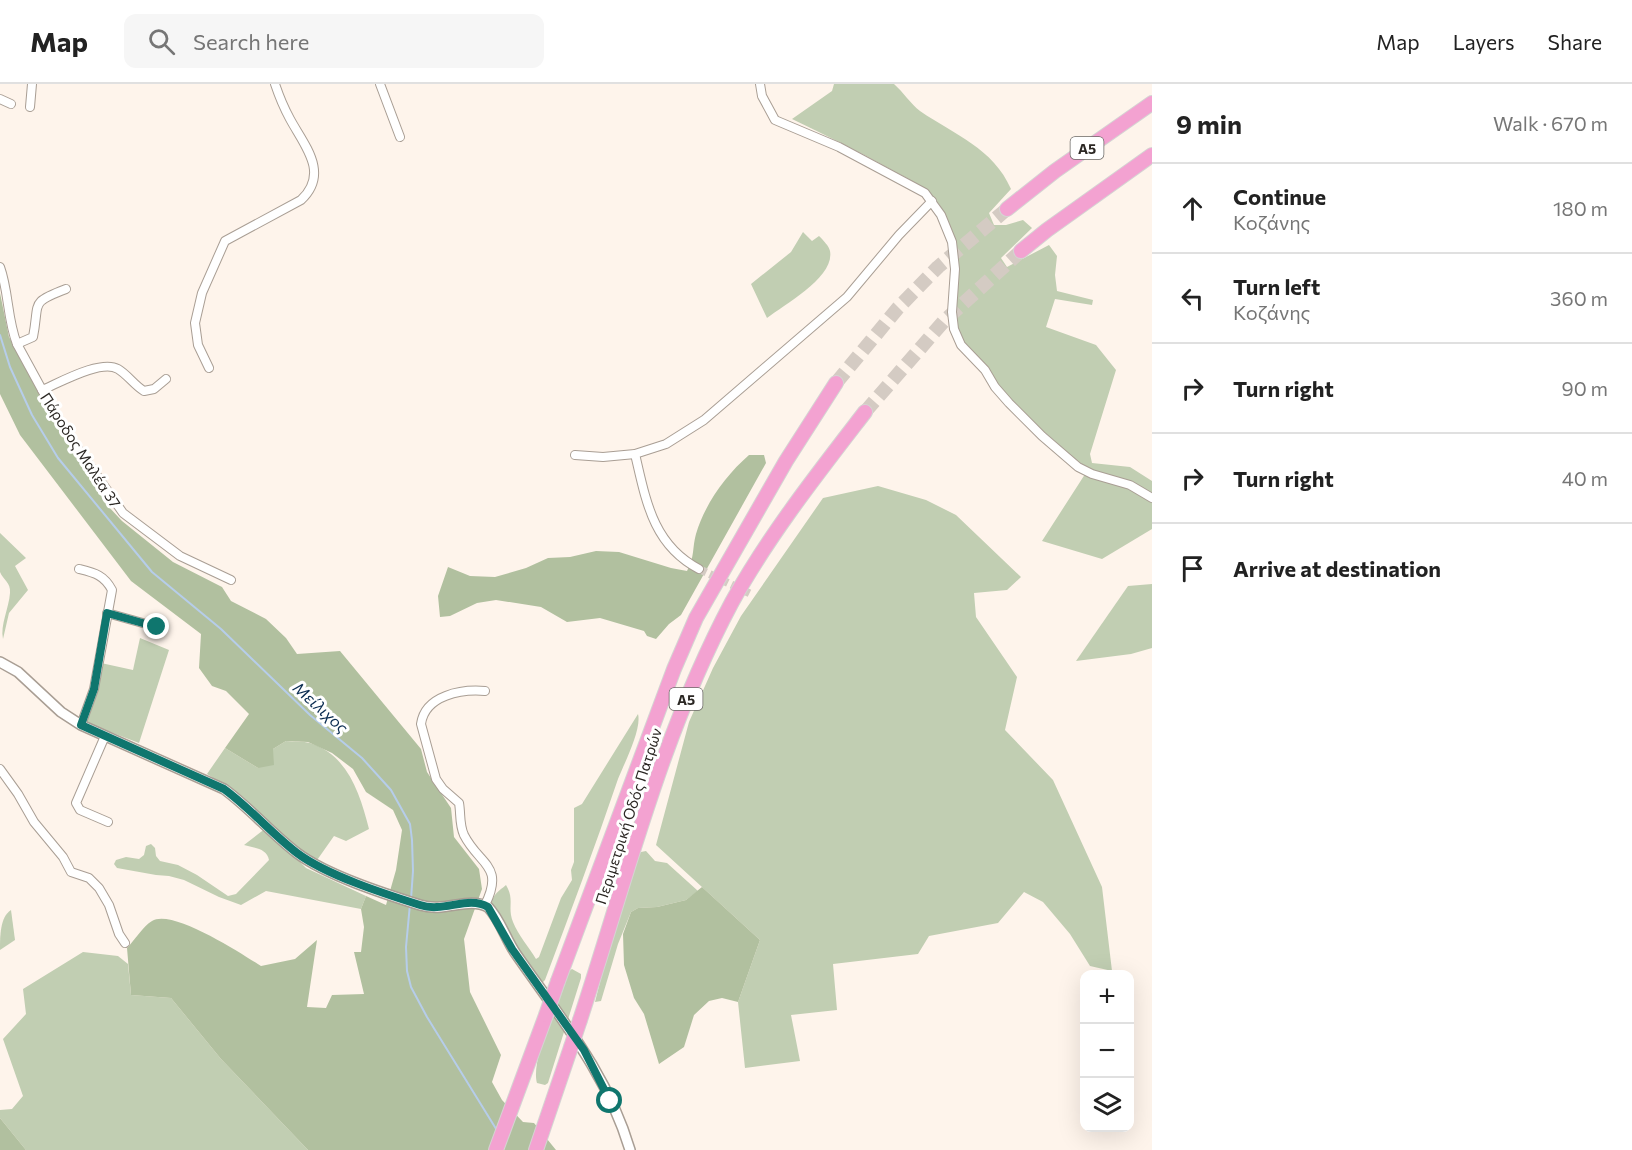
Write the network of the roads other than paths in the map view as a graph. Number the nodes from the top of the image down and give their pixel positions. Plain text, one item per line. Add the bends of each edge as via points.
1 (32, 84) edge
2 (274, 84) edge
3 (380, 84) edge
4 (760, 84) edge
5 (0, 99) edge
6 (1152, 103) edge
7 (11, 104) dead end
8 (30, 107) dead end
9 (400, 137) dead end
10 (1152, 155) edge
11 (932, 201) junction
12 (1007, 209) tunnel mouth
13 (1021, 251) tunnel mouth
14 (0, 267) edge
15 (66, 289) dead end
16 (17, 344) junction
17 (209, 368) dead end
18 (166, 379) dead end
19 (836, 383) tunnel mouth
20 (42, 390) junction
21 (865, 412) tunnel mouth
22 (635, 454) junction
23 (575, 455) dead end
24 (1152, 498) edge
25 (79, 569) dead end
26 (699, 569) tunnel mouth
27 (231, 580) dead end
28 (107, 613) junction
29 (157, 627) dead end
30 (0, 662) edge
31 (485, 691) dead end
32 (81, 725) junction
33 (105, 736) junction
34 (0, 770) edge
35 (108, 822) dead end
36 (485, 905) junction
37 (125, 943) dead end
38 (496, 1150) edge
39 (536, 1150) edge
40 (630, 1150) edge

1 - 8 street
2 - 17 street via 309,151 314,174 301,200 225,242 202,293 195,323 198,345
3 - 9 street
4 - 11 street via 775,120 855,155 915,187
5 - 7 street
6 - 12 highway, Α5
10 - 13 highway
11 - 22 street via 847,297 739,392 692,429 666,444
11 - 24 street via 953,246 951,312 961,345 1017,411 1078,467 1131,485
14 - 16 street, Πάροδος Μαλέα 37
15 - 16 street via 40,300 33,337
16 - 20 street, Πάροδος Μαλέα 37
18 - 20 street via 144,391 119,369 107,365
19 - 38 highway, Περιμετρική Οδός Πατρών / Α5, bridge via 781,469 696,618
20 - 27 street, Πάροδος Μαλέα 37 via 123,513 180,556
21 - 39 highway, Περιμετρική Οδός Πατρών / Α5, bridge via 768,544 733,602 697,675 660,764
22 - 23 street
22 - 26 street via 647,503 660,534 676,554
25 - 28 street via 106,580 111,590
28 - 29 street
28 - 32 street via 94,689
30 - 32 street via 18,672
31 - 36 street via 458,692 440,699 428,708 421,724 436,779 459,803 465,837 491,869 493,882
32 - 33 street
33 - 35 street via 76,803 80,810
33 - 36 street via 224,789 310,862 432,908 473,902
34 - 37 street via 72,872 89,878 99,888
36 - 40 street via 584,1050

